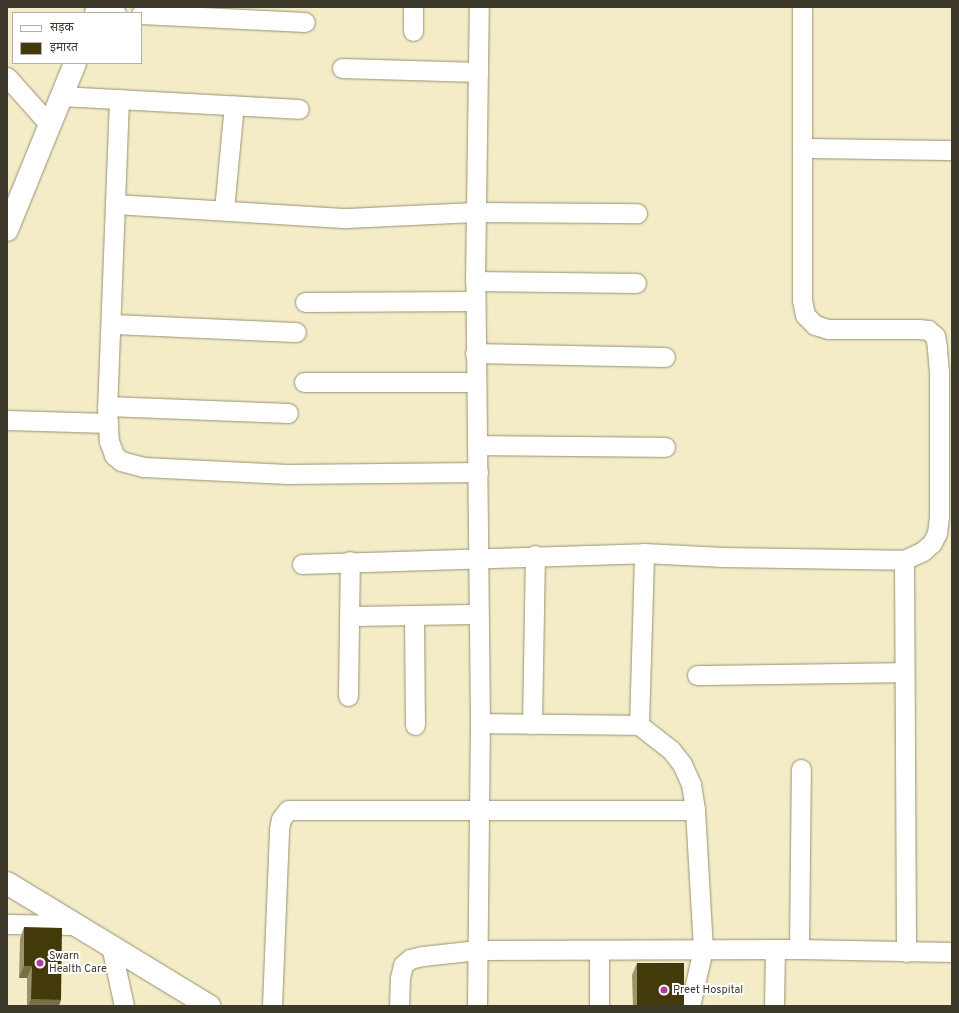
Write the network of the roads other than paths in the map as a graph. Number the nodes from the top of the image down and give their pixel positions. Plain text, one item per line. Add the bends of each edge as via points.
1 (413, 7) edge
2 (479, 7) edge
3 (802, 7) edge
4 (142, 14) edge
5 (305, 22) dead end
6 (413, 31) dead end
7 (75, 64) edge
8 (342, 68) dead end
9 (478, 72) junction
10 (7, 77) edge
11 (61, 96) junction
12 (119, 99) junction
13 (234, 105) junction
14 (299, 109) dead end
15 (49, 124) junction
16 (802, 148) junction
17 (952, 150) edge
18 (115, 204) junction
19 (224, 210) junction
20 (476, 212) junction
21 (637, 212) dead end
22 (7, 230) edge
23 (475, 281) junction
24 (636, 282) dead end
25 (475, 301) junction
26 (305, 302) dead end
27 (110, 324) junction
28 (296, 332) dead end
29 (475, 353) junction
30 (665, 357) dead end
31 (945, 372) edge
32 (304, 382) dead end
33 (475, 382) junction
34 (288, 413) dead end
35 (108, 415) junction
36 (7, 420) edge
37 (478, 445) junction
38 (665, 447) dead end
39 (478, 472) junction
40 (946, 478) edge
41 (644, 553) junction
42 (534, 555) junction
43 (477, 557) junction
44 (904, 560) junction
45 (350, 561) junction
46 (302, 564) dead end
47 (478, 614) junction
48 (414, 615) junction
49 (350, 616) junction
50 (904, 672) junction
51 (697, 674) dead end
52 (348, 696) dead end
53 (480, 723) junction
54 (532, 724) junction
55 (415, 725) dead end
56 (639, 725) junction
57 (801, 769) dead end
58 (479, 809) junction
59 (695, 810) junction
60 (7, 883) edge
61 (7, 924) edge
62 (76, 925) junction
63 (110, 946) junction
64 (703, 949) junction
65 (775, 949) junction
66 (799, 949) junction
67 (478, 950) junction
68 (599, 950) junction
69 (906, 952) junction
70 (952, 952) edge
71 (124, 1006) edge
72 (209, 1006) edge
73 (272, 1006) edge
74 (399, 1006) edge
75 (477, 1006) edge
76 (599, 1006) edge
77 (690, 1006) edge
78 (774, 1006) edge

1 - 6 street
2 - 9 street
3 - 16 street
4 - 5 street
7 - 11 street
8 - 9 street
9 - 20 street
10 - 15 street
11 - 12 street
11 - 15 street
12 - 13 street
12 - 18 street
13 - 14 street
13 - 19 street
15 - 22 street
16 - 17 street
16 - 31 street via 802,300 805,315 815,325 828,329 928,330 935,336
18 - 19 street
18 - 27 street
19 - 20 street via 347,218
20 - 21 street
20 - 23 street
23 - 24 street
23 - 25 street
25 - 26 street
25 - 29 street
27 - 28 street
27 - 35 street
29 - 30 street
29 - 33 street
31 - 40 street
32 - 33 street
33 - 37 street
34 - 35 street
35 - 36 street
35 - 39 street via 109,441 114,455 120,461 143,468 287,474
37 - 38 street
37 - 39 street
39 - 43 street
40 - 44 street via 937,533 932,543 923,551
41 - 42 street
41 - 44 street
41 - 56 street
42 - 43 street
42 - 54 street
43 - 45 street
43 - 47 street
44 - 50 street
45 - 46 street
45 - 49 street
47 - 48 street
47 - 53 street
48 - 49 street
48 - 55 street
49 - 52 street
50 - 51 street
50 - 69 street
53 - 54 street
53 - 58 street
54 - 56 street
56 - 59 street via 671,750 682,764 691,784
57 - 66 street
58 - 59 street
58 - 67 street
58 - 73 street via 288,810 281,819 279,829
59 - 64 street
60 - 62 street
61 - 62 street
62 - 63 street
63 - 71 street
63 - 72 street
64 - 65 street
64 - 68 street
64 - 77 street
65 - 66 street
65 - 78 street
66 - 69 street
67 - 68 street
67 - 74 street via 410,959 403,965
67 - 75 street
68 - 76 street
69 - 70 street

